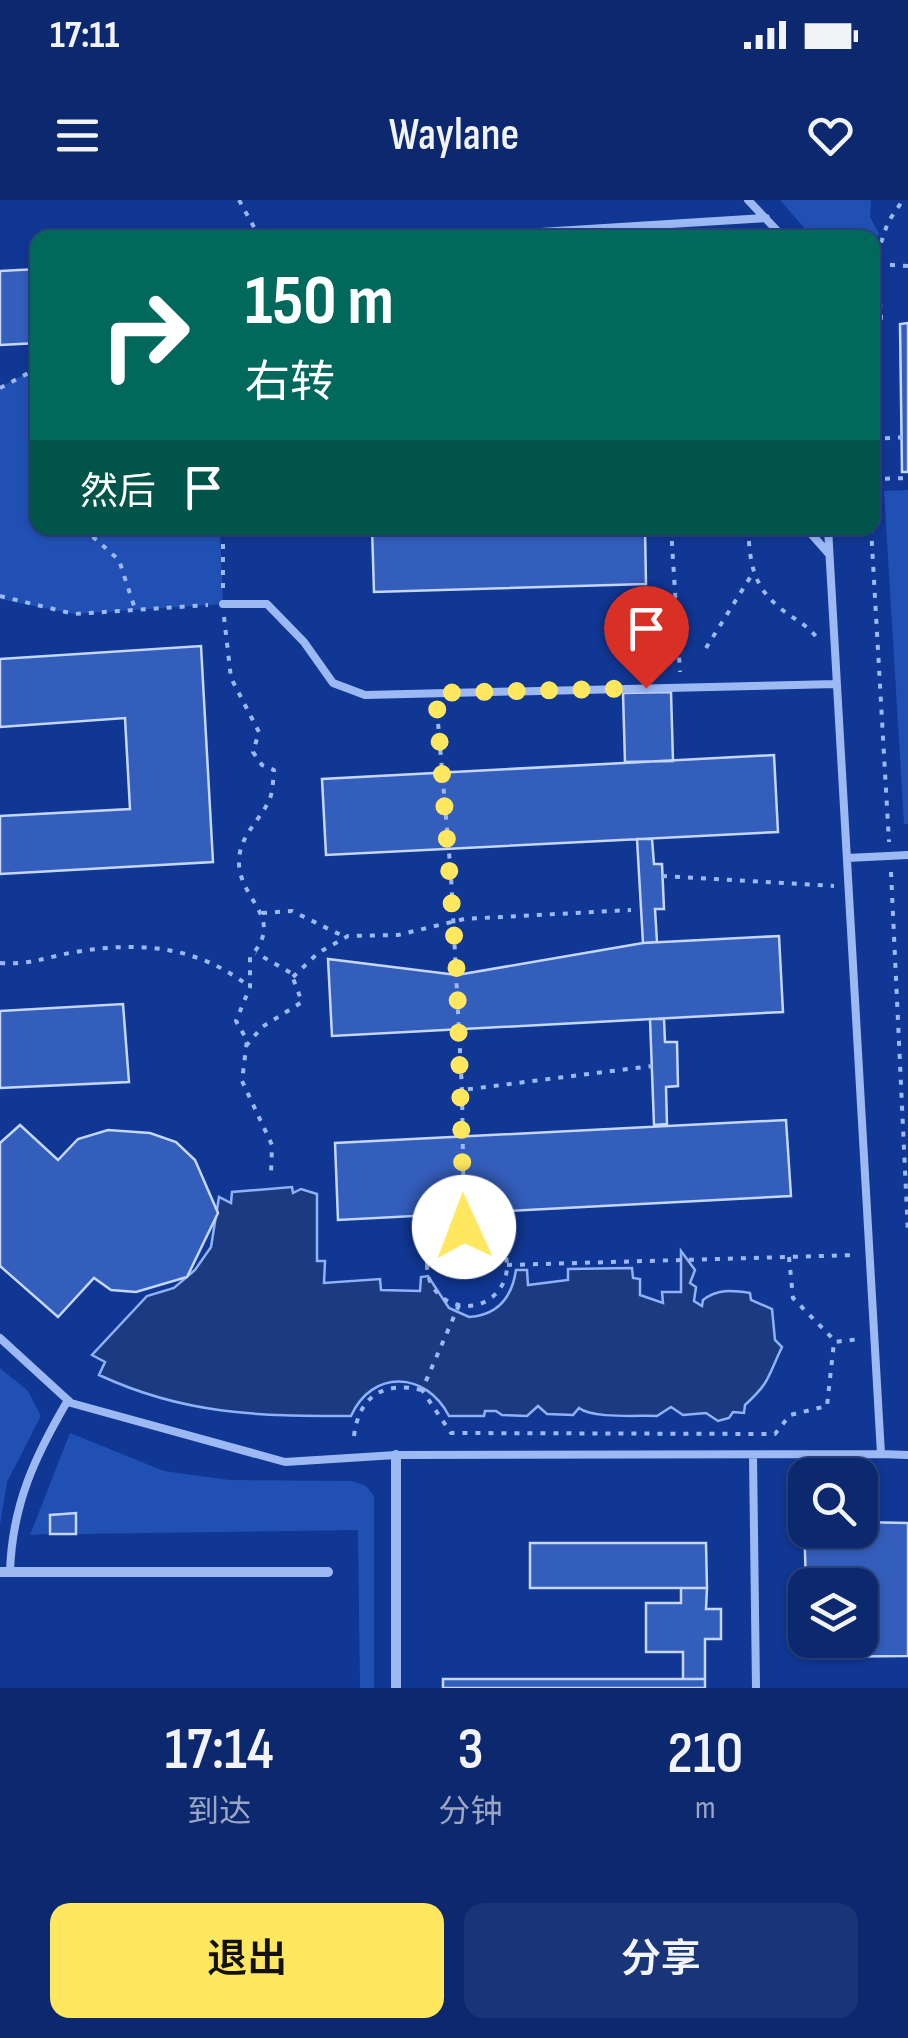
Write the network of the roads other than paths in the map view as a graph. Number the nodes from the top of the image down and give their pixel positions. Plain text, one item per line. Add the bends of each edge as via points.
1 (748, 200) edge
2 (766, 218) junction
3 (572, 230) edge
4 (777, 230) edge
5 (812, 535) edge
6 (828, 535) edge
7 (829, 555) junction
8 (223, 604) road end
9 (837, 684) junction
10 (908, 854) edge
11 (847, 858) junction
12 (0, 1338) edge
13 (68, 1400) junction
14 (881, 1454) junction
15 (396, 1455) junction
16 (908, 1455) edge
17 (753, 1456) junction
18 (5, 1572) edge
19 (328, 1572) dead end
20 (396, 1688) edge
21 (756, 1688) edge

1 - 2 lane
2 - 3 lane
2 - 4 lane
5 - 7 lane
6 - 7 lane
7 - 9 lane
8 - 9 lane via 267,604 333,682 365,695
9 - 11 lane
10 - 11 lane
11 - 14 lane
12 - 13 lane
13 - 15 lane via 285,1462
13 - 18 lane via 37,1452 16,1507
14 - 16 lane
14 - 17 lane
15 - 17 lane
15 - 20 street
17 - 21 lane
18 - 19 street

